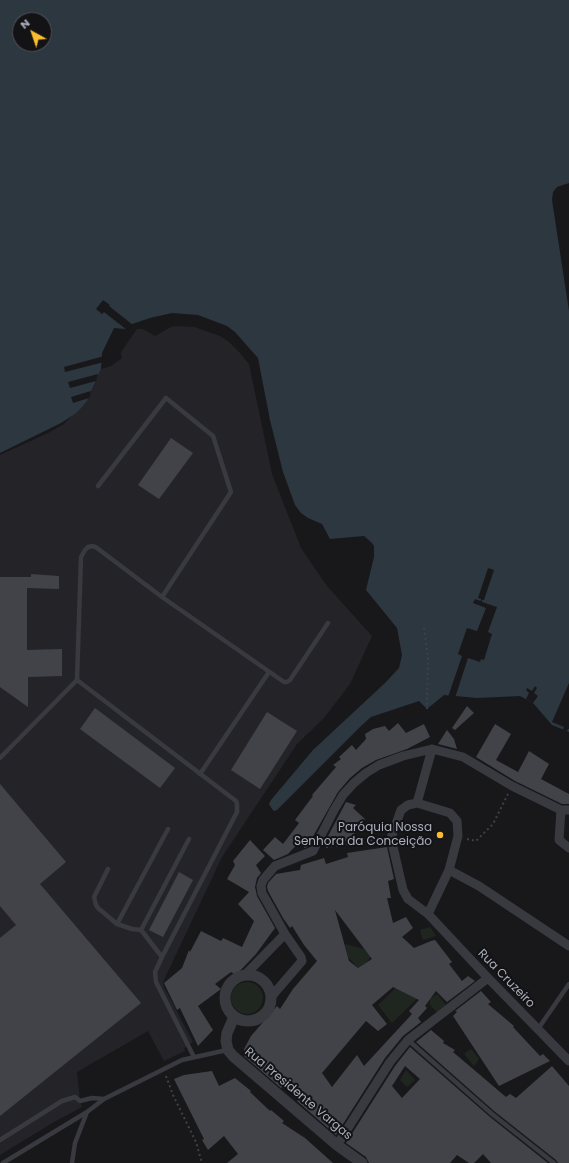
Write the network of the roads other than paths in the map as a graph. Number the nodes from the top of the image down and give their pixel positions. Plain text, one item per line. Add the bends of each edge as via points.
1 (98, 486) dead end
2 (162, 597) junction
3 (328, 623) dead end
4 (269, 672) junction
5 (77, 680) junction
6 (432, 749) junction
7 (0, 758) edge
8 (200, 774) junction
9 (417, 803) junction
10 (565, 810) edge
11 (168, 829) dead end
12 (189, 839) dead end
13 (569, 848) edge
14 (108, 869) dead end
15 (449, 870) junction
16 (428, 914) junction
17 (117, 924) junction
18 (141, 930) junction
19 (285, 934) junction
20 (569, 946) edge
21 (162, 957) junction
22 (245, 975) junction
23 (488, 978) junction
24 (569, 984) edge
25 (271, 997) junction
26 (234, 1016) junction
27 (538, 1029) junction
28 (408, 1040) junction
29 (228, 1050) junction
30 (194, 1058) junction
31 (569, 1060) edge
32 (104, 1099) junction
33 (87, 1112) junction
34 (0, 1140) edge
35 (337, 1145) junction
36 (3, 1163) edge
37 (72, 1163) edge
38 (362, 1163) edge
39 (554, 1163) edge

1 - 2 lane via 166,398 213,436 231,492
2 - 4 lane
2 - 5 lane via 97,548 88,547 81,557
3 - 4 lane via 290,680 284,682
4 - 8 lane
5 - 7 lane
5 - 8 lane
6 - 9 street
6 - 10 street via 463,757 512,786
6 - 19 street via 403,756 366,773 343,795 313,851 277,865 266,875 261,886 262,893
8 - 21 lane via 236,801 238,808
9 - 15 street via 453,815 457,821 458,836
9 - 16 street, Rua Cruzeiro via 402,810 391,838 403,890 408,899
10 - 13 street via 559,840
11 - 17 lane
12 - 18 lane
14 - 17 lane via 94,900 98,908
15 - 16 street
15 - 20 street
16 - 23 street, Rua Cruzeiro
17 - 18 lane via 132,930
18 - 21 lane
19 - 22 street
19 - 25 street via 302,957 302,961
21 - 30 lane via 155,972 156,982
22 - 25 street via 253,975 266,983
22 - 26 street via 231,982 227,988 226,1004
23 - 27 street, Rua Cruzeiro
23 - 28 street
24 - 27 lane
25 - 26 street via 267,1011 256,1020 241,1020
26 - 29 street, Rua Presidente Vargas via 227,1033
27 - 31 street, Rua Cruzeiro
28 - 35 street via 390,1062
28 - 39 lane via 492,1114
29 - 30 lane
29 - 35 street, Rua Presidente Vargas
30 - 32 lane via 182,1060
32 - 33 lane
32 - 34 lane via 80,1101 75,1097 62,1101
33 - 36 lane
33 - 37 lane via 75,1143
35 - 38 street, Rua Presidente Vargas

